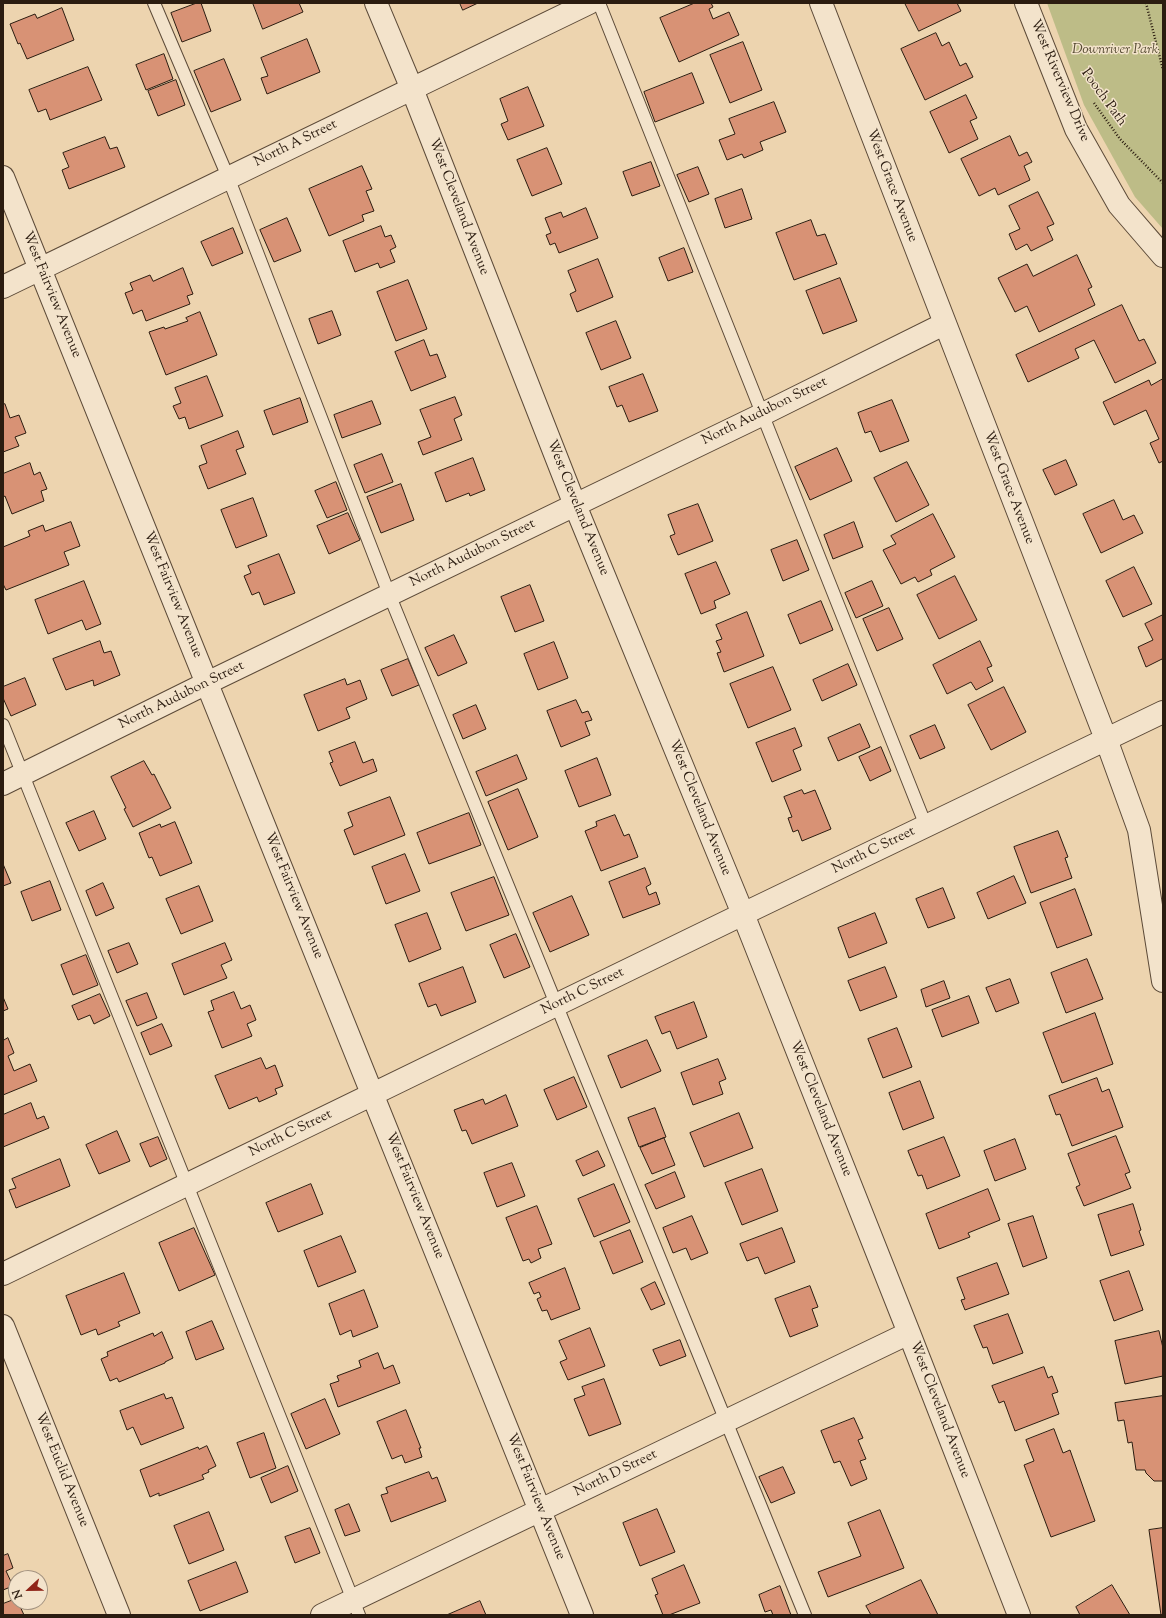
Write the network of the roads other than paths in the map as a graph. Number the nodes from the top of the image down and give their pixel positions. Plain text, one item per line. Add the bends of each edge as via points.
1 (154, 3) edge
2 (376, 3) edge
3 (589, 3) edge
4 (599, 3) edge
5 (821, 3) edge
6 (1026, 3) edge
7 (412, 89) junction
8 (3, 177) edge
9 (228, 177) junction
10 (1163, 256) edge
11 (40, 269) junction
12 (3, 287) edge
13 (944, 324) junction
14 (761, 415) junction
15 (575, 505) junction
16 (389, 594) junction
17 (207, 683) junction
18 (1163, 712) edge
19 (3, 725) edge
20 (1106, 739) junction
21 (22, 775) junction
22 (3, 784) edge
23 (926, 826) junction
24 (743, 914) junction
25 (1163, 981) edge
26 (557, 1004) junction
27 (373, 1094) junction
28 (187, 1184) junction
29 (3, 1274) edge
30 (3, 1326) edge
31 (909, 1333) junction
32 (726, 1422) junction
33 (540, 1511) junction
34 (356, 1608) edge
35 (119, 1615) edge
36 (322, 1615) edge
37 (582, 1615) edge
38 (805, 1615) edge
39 (1019, 1615) edge

1 - 9 lane
2 - 7 street, West Cleveland Avenue
3 - 7 street, North A Street
4 - 14 lane
5 - 13 street, West Grace Avenue
6 - 10 street, West Riverview Drive via 1076,129 1119,205
7 - 9 street, North A Street
7 - 15 street, West Cleveland Avenue
8 - 11 street, West Fairview Avenue
9 - 11 street, North A Street
9 - 16 lane
11 - 12 street, North A Street
11 - 17 street, West Fairview Avenue
13 - 14 street, North Audubon Street
13 - 20 street, West Grace Avenue
14 - 15 street, North Audubon Street
14 - 23 lane
15 - 16 street, North Audubon Street
15 - 24 street, West Cleveland Avenue
16 - 17 street, North Audubon Street
16 - 26 lane
17 - 21 street, North Audubon Street
17 - 27 street, West Fairview Avenue
18 - 20 street, North C Street
19 - 21 lane
20 - 23 street, North C Street
20 - 25 street, West Grace Avenue via 1139,830
21 - 22 street, North Audubon Street
21 - 28 lane
23 - 24 street, North C Street
24 - 26 street, North C Street
24 - 31 street, West Cleveland Avenue
26 - 27 street, North C Street
26 - 32 lane
27 - 28 street, North C Street
27 - 33 street, West Fairview Avenue
28 - 29 street, North C Street
28 - 34 lane
30 - 35 street, West Euclid Avenue
31 - 32 street, North D Street
31 - 39 street, West Cleveland Avenue
32 - 33 street, North D Street
32 - 38 lane
33 - 34 street, North D Street
33 - 37 street, West Fairview Avenue
34 - 36 street, North D Street

